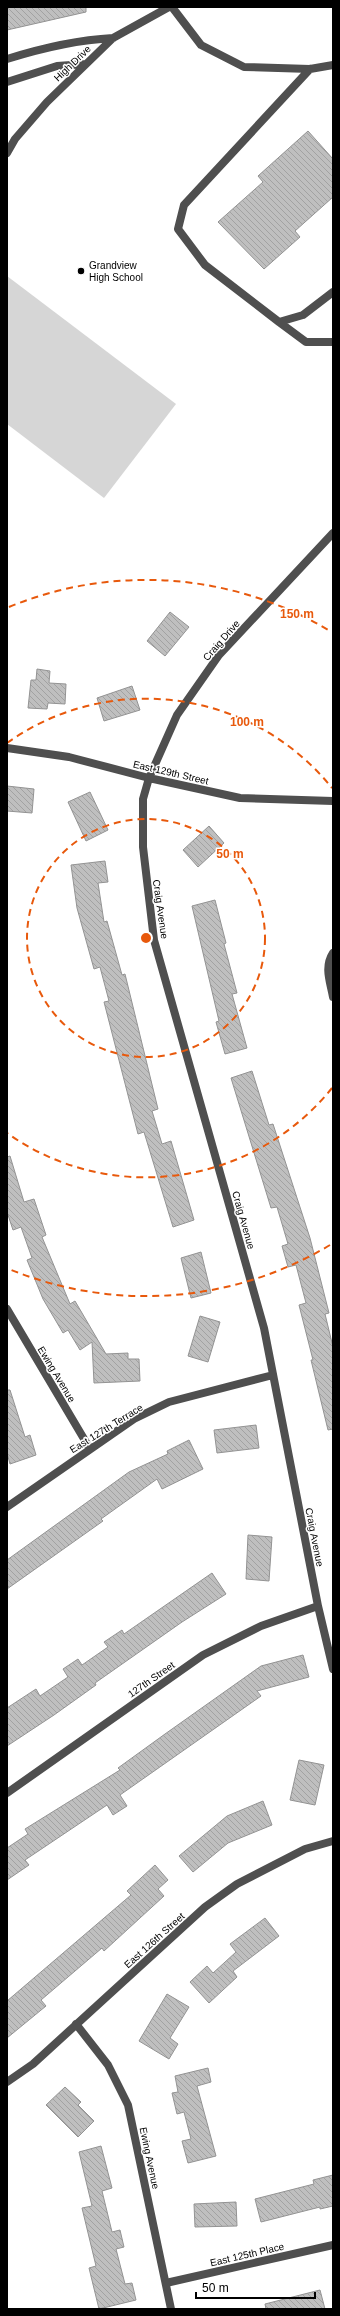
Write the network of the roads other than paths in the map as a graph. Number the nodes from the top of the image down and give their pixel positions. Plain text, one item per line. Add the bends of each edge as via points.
1 (171, 7) edge
2 (113, 38) junction
3 (7, 59) edge
4 (85, 64) junction
5 (333, 65) edge
6 (310, 69) junction
7 (7, 82) edge
8 (7, 153) edge
9 (333, 292) edge
10 (279, 322) junction
11 (333, 342) edge
12 (333, 533) edge
13 (7, 748) edge
14 (149, 778) junction
15 (333, 801) edge
16 (332, 955) edge
17 (333, 998) edge
18 (7, 1309) edge
19 (273, 1375) junction
20 (90, 1449) junction
21 (7, 1507) edge
22 (318, 1606) junction
23 (333, 1669) edge
24 (7, 1793) edge
25 (333, 1841) edge
26 (76, 2024) junction
27 (7, 2082) edge
28 (333, 2245) edge
29 (166, 2283) junction
30 (171, 2309) edge

1 - 2 street, High Drive
1 - 6 street via 201,45 244,67
2 - 3 street via 85,39 41,48
2 - 4 street, High Drive
4 - 7 street via 58,66
4 - 8 street, High Drive via 15,139
5 - 6 street
6 - 10 street via 184,205 178,229 205,265
9 - 10 street via 303,315
10 - 11 street via 306,342
12 - 14 street, Craig Drive via 219,655 177,715
13 - 14 street, East 129th Street via 69,757
14 - 15 street, East 129th Street via 240,798
14 - 19 street, Craig Avenue via 144,800 143,846 154,940 264,1328
16 - 17 street via 328,961 328,972
18 - 20 street, Ewing Avenue
19 - 20 street, East 127th Terrace via 169,1402 134,1419
19 - 22 street, Craig Avenue
20 - 21 street, East 127th Terrace
22 - 23 street, Craig Avenue
22 - 24 street, 127th Street via 261,1626 202,1655
25 - 26 street, East 126th Street via 305,1849 237,1884 205,1907
26 - 27 street, East 126th Street via 33,2064
26 - 29 street, Ewing Avenue via 108,2065 128,2105
28 - 29 street, East 125th Place
29 - 30 street, Ewing Avenue

